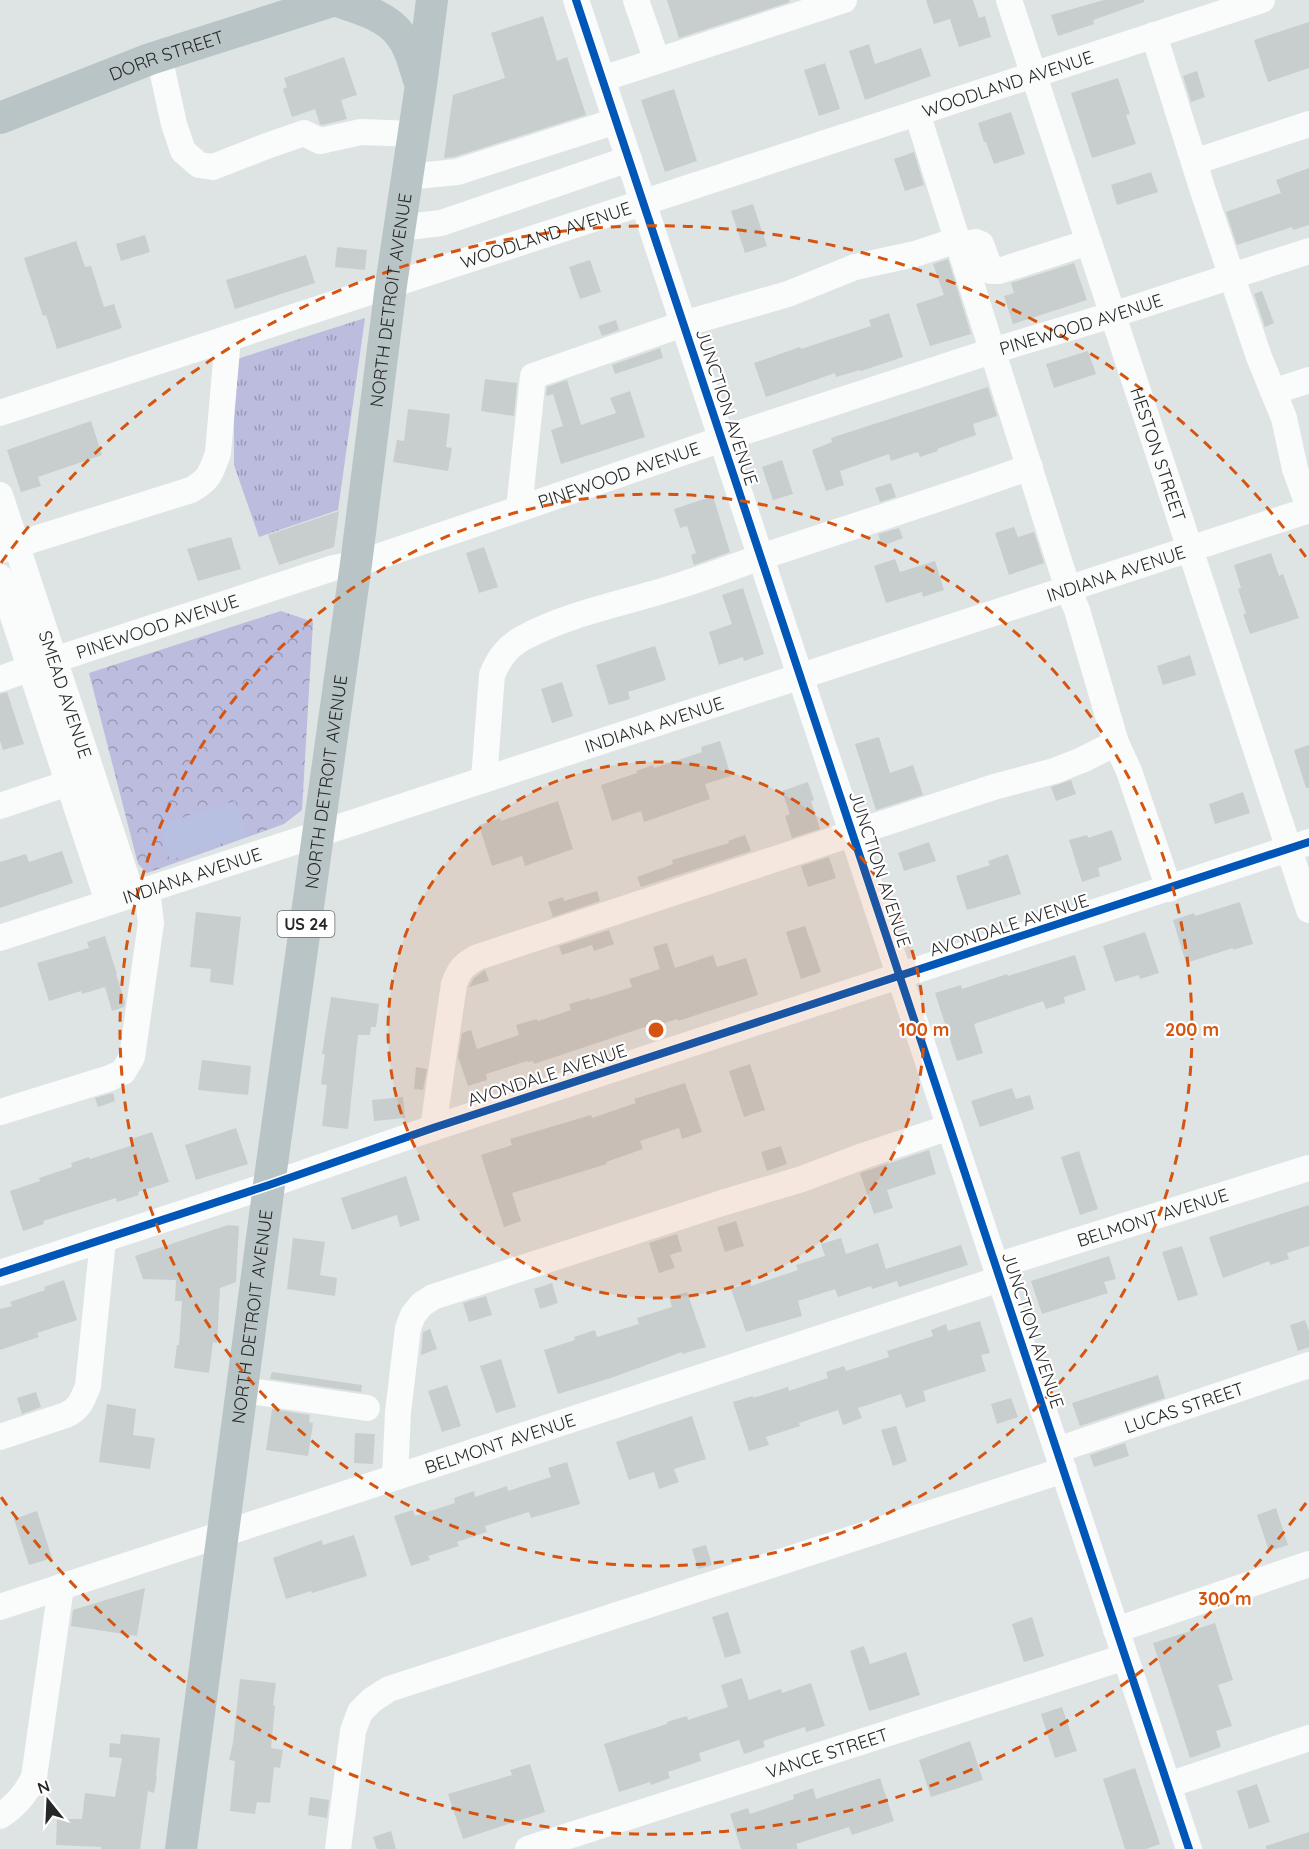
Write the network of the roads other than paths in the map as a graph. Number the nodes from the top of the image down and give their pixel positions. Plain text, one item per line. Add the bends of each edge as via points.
1 (432, 0) edge
2 (576, 0) edge
3 (636, 0) edge
4 (844, 0) edge
5 (1009, 0) edge
6 (1262, 0) edge
7 (328, 2) edge
8 (1154, 35) junction
9 (159, 56) junction
10 (657, 61) junction
11 (1033, 74) junction
12 (602, 79) junction
13 (421, 85) junction
14 (917, 113) junction
15 (0, 118) edge
16 (616, 121) junction
17 (1309, 124) edge
18 (414, 134) junction
19 (629, 159) junction
20 (1194, 162) junction
21 (407, 177) junction
22 (643, 202) junction
23 (399, 228) junction
24 (1089, 242) junction
25 (958, 243) junction
26 (1309, 251) edge
27 (1233, 276) junction
28 (391, 285) junction
29 (1112, 315) junction
30 (684, 324) junction
31 (228, 338) junction
32 (992, 351) junction
33 (1309, 380) edge
34 (1273, 392) junction
35 (0, 413) edge
36 (722, 439) junction
37 (1030, 467) junction
38 (0, 495) edge
39 (519, 509) junction
40 (1309, 509) edge
41 (8, 547) edge
42 (1190, 550) junction
43 (761, 557) junction
44 (356, 564) junction
45 (0, 577) edge
46 (1068, 590) junction
47 (54, 660) junction
48 (30, 670) junction
49 (800, 676) junction
50 (0, 680) edge
51 (1116, 743) junction
52 (80, 779) junction
53 (484, 779) junction
54 (0, 806) edge
55 (319, 833) junction
56 (853, 834) junction
57 (1299, 845) edge
58 (1169, 889) junction
59 (129, 896) junction
60 (1309, 910) edge
61 (0, 938) edge
62 (900, 977) junction
63 (0, 1112) edge
64 (950, 1127) junction
65 (433, 1128) junction
66 (1309, 1168) edge
67 (269, 1185) junction
68 (103, 1240) junction
69 (998, 1272) junction
70 (0, 1273) edge
71 (1309, 1365) edge
72 (242, 1390) junction
73 (367, 1407) dead end
74 (0, 1437) edge
75 (1060, 1460) junction
76 (395, 1477) junction
77 (223, 1534) junction
78 (1309, 1564) edge
79 (60, 1587) junction
80 (0, 1607) edge
81 (1116, 1630) junction
82 (1125, 1657) junction
83 (1309, 1738) edge
84 (1168, 1785) junction
85 (0, 1816) edge
86 (1184, 1848) edge
87 (181, 1849) edge
88 (338, 1849) edge
89 (528, 1849) edge

1 - 13 main road, NORTH DETROIT AVENUE / US 24
2 - 12 street, JUNCTION AVENUE
3 - 10 street
4 - 10 street
5 - 11 street, HESTON STREET
6 - 8 street, WOODLAND AVENUE
7 - 9 main road, DORR STREET
7 - 13 main road via 361,9 390,24 408,49
8 - 11 street, WOODLAND AVENUE
8 - 20 street
9 - 15 main road, DORR STREET
9 - 18 street via 183,151 199,165 213,167 304,133 320,141 361,132
10 - 12 street
11 - 14 street, WOODLAND AVENUE
11 - 24 street, HESTON STREET
12 - 16 street, JUNCTION AVENUE
13 - 18 main road, NORTH DETROIT AVENUE / US 24
14 - 22 street, WOODLAND AVENUE
14 - 25 street
16 - 19 street, JUNCTION AVENUE
16 - 21 street via 457,171
17 - 20 street
18 - 21 main road, NORTH DETROIT AVENUE / US 24
19 - 22 street, JUNCTION AVENUE
19 - 23 street via 441,222
20 - 27 street
21 - 23 main road, NORTH DETROIT AVENUE / US 24
22 - 28 street, WOODLAND AVENUE
22 - 30 street, JUNCTION AVENUE
23 - 28 main road, NORTH DETROIT AVENUE / US 24
24 - 25 street via 999,271 991,271 981,244
24 - 29 street, HESTON STREET
25 - 30 street via 855,267 788,294
25 - 32 street
26 - 27 street, PINEWOOD AVENUE
27 - 29 street, PINEWOOD AVENUE
27 - 34 street
28 - 31 street, WOODLAND AVENUE
28 - 44 main road, NORTH DETROIT AVENUE / US 24
29 - 32 street, PINEWOOD AVENUE
29 - 42 street, HESTON STREET
30 - 36 street, JUNCTION AVENUE
30 - 39 street via 533,376
31 - 35 street, WOODLAND AVENUE
31 - 41 street via 218,453 205,482 191,490
32 - 36 street, PINEWOOD AVENUE
32 - 37 street
33 - 34 street
34 - 40 street
36 - 39 street, PINEWOOD AVENUE
36 - 43 street, JUNCTION AVENUE
37 - 43 street
37 - 46 street
38 - 41 street, SMEAD AVENUE
39 - 44 street, PINEWOOD AVENUE
40 - 42 street, INDIANA AVENUE
41 - 47 street, SMEAD AVENUE
42 - 46 street, INDIANA AVENUE
42 - 57 street, HESTON STREET
43 - 49 street, JUNCTION AVENUE
43 - 53 street via 591,611 525,637 510,647 498,660 492,675
44 - 47 street, PINEWOOD AVENUE via 333,568
44 - 55 main road, NORTH DETROIT AVENUE / US 24
45 - 48 street, SMEAD AVENUE
46 - 49 street, INDIANA AVENUE
46 - 51 street
47 - 48 street, PINEWOOD AVENUE
47 - 52 street, SMEAD AVENUE
48 - 50 street, PINEWOOD AVENUE
48 - 52 street, SMEAD AVENUE
49 - 53 street, INDIANA AVENUE
49 - 56 street, JUNCTION AVENUE
51 - 56 street via 1054,771
51 - 58 street
52 - 54 street
52 - 59 street, SMEAD AVENUE
53 - 55 street, INDIANA AVENUE
55 - 59 street, INDIANA AVENUE
55 - 67 main road, NORTH DETROIT AVENUE / US 24
56 - 62 street, JUNCTION AVENUE
56 - 65 street via 467,962 454,984
57 - 58 street, AVONDALE AVENUE
57 - 60 street, HESTON STREET
58 - 62 street, AVONDALE AVENUE
59 - 61 street, INDIANA AVENUE
59 - 63 street, SMEAD AVENUE via 151,923 132,1057 123,1072 110,1078
62 - 64 street, JUNCTION AVENUE
62 - 65 street, AVONDALE AVENUE
64 - 69 street, JUNCTION AVENUE
64 - 76 street via 802,1179 433,1297 413,1314 408,1328
65 - 67 street, AVONDALE AVENUE
66 - 69 street, BELMONT AVENUE
67 - 68 street, AVONDALE AVENUE
67 - 72 main road, NORTH DETROIT AVENUE / US 24
68 - 70 street, AVONDALE AVENUE
68 - 74 street via 88,1386 83,1399 76,1410 66,1415
69 - 75 street, JUNCTION AVENUE
69 - 76 street, BELMONT AVENUE
71 - 75 street, LUCAS STREET
72 - 73 street
72 - 77 main road, NORTH DETROIT AVENUE / US 24
75 - 81 street, JUNCTION AVENUE
75 - 88 street, LUCAS STREET via 388,1689 360,1712 353,1731
76 - 77 street, BELMONT AVENUE
77 - 79 street, BELMONT AVENUE
77 - 87 main road, NORTH DETROIT AVENUE / US 24
78 - 81 street
79 - 80 street, BELMONT AVENUE
79 - 85 street via 34,1777 20,1801
81 - 82 street, JUNCTION AVENUE
82 - 84 street, JUNCTION AVENUE
82 - 89 street, VANCE STREET
83 - 84 street
84 - 86 street, JUNCTION AVENUE

